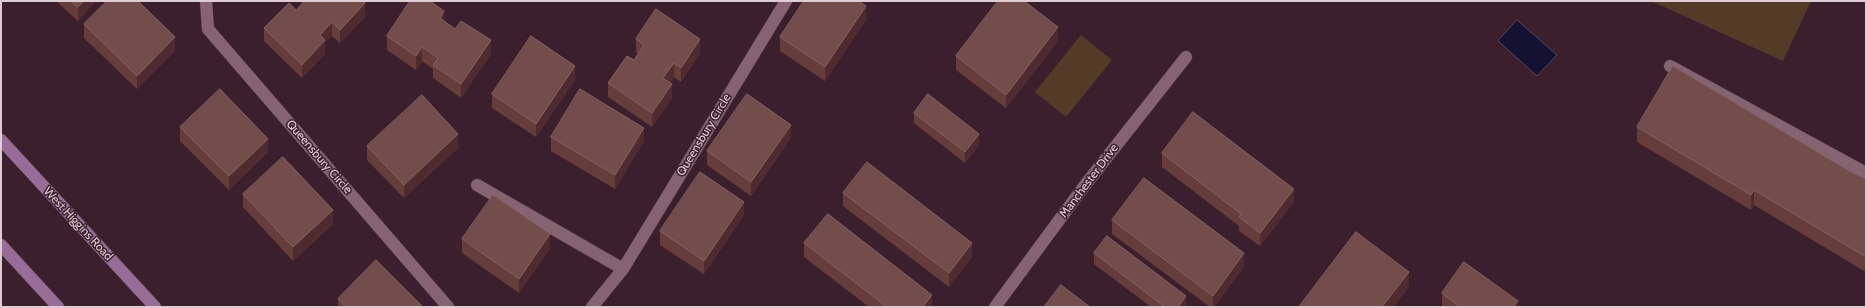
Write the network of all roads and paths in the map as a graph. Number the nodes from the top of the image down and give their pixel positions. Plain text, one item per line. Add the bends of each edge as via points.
1 (206, 1) edge
2 (786, 1) edge
3 (1186, 57) dead end
4 (1670, 66) dead end
5 (1, 140) edge
6 (1866, 173) edge
7 (477, 185) dead end
8 (1, 245) edge
9 (623, 269) junction
10 (58, 307) edge
11 (155, 307) edge
12 (448, 307) edge
13 (592, 307) edge
14 (995, 307) edge

1 - 12 street, Queensbury Circle via 208,29
2 - 9 street, Queensbury Circle
3 - 14 street, Manchester Drive via 1085,185
4 - 6 street
5 - 11 main road, West Higgins Road
7 - 9 street
8 - 10 main road
9 - 13 street, Queensbury Circle

